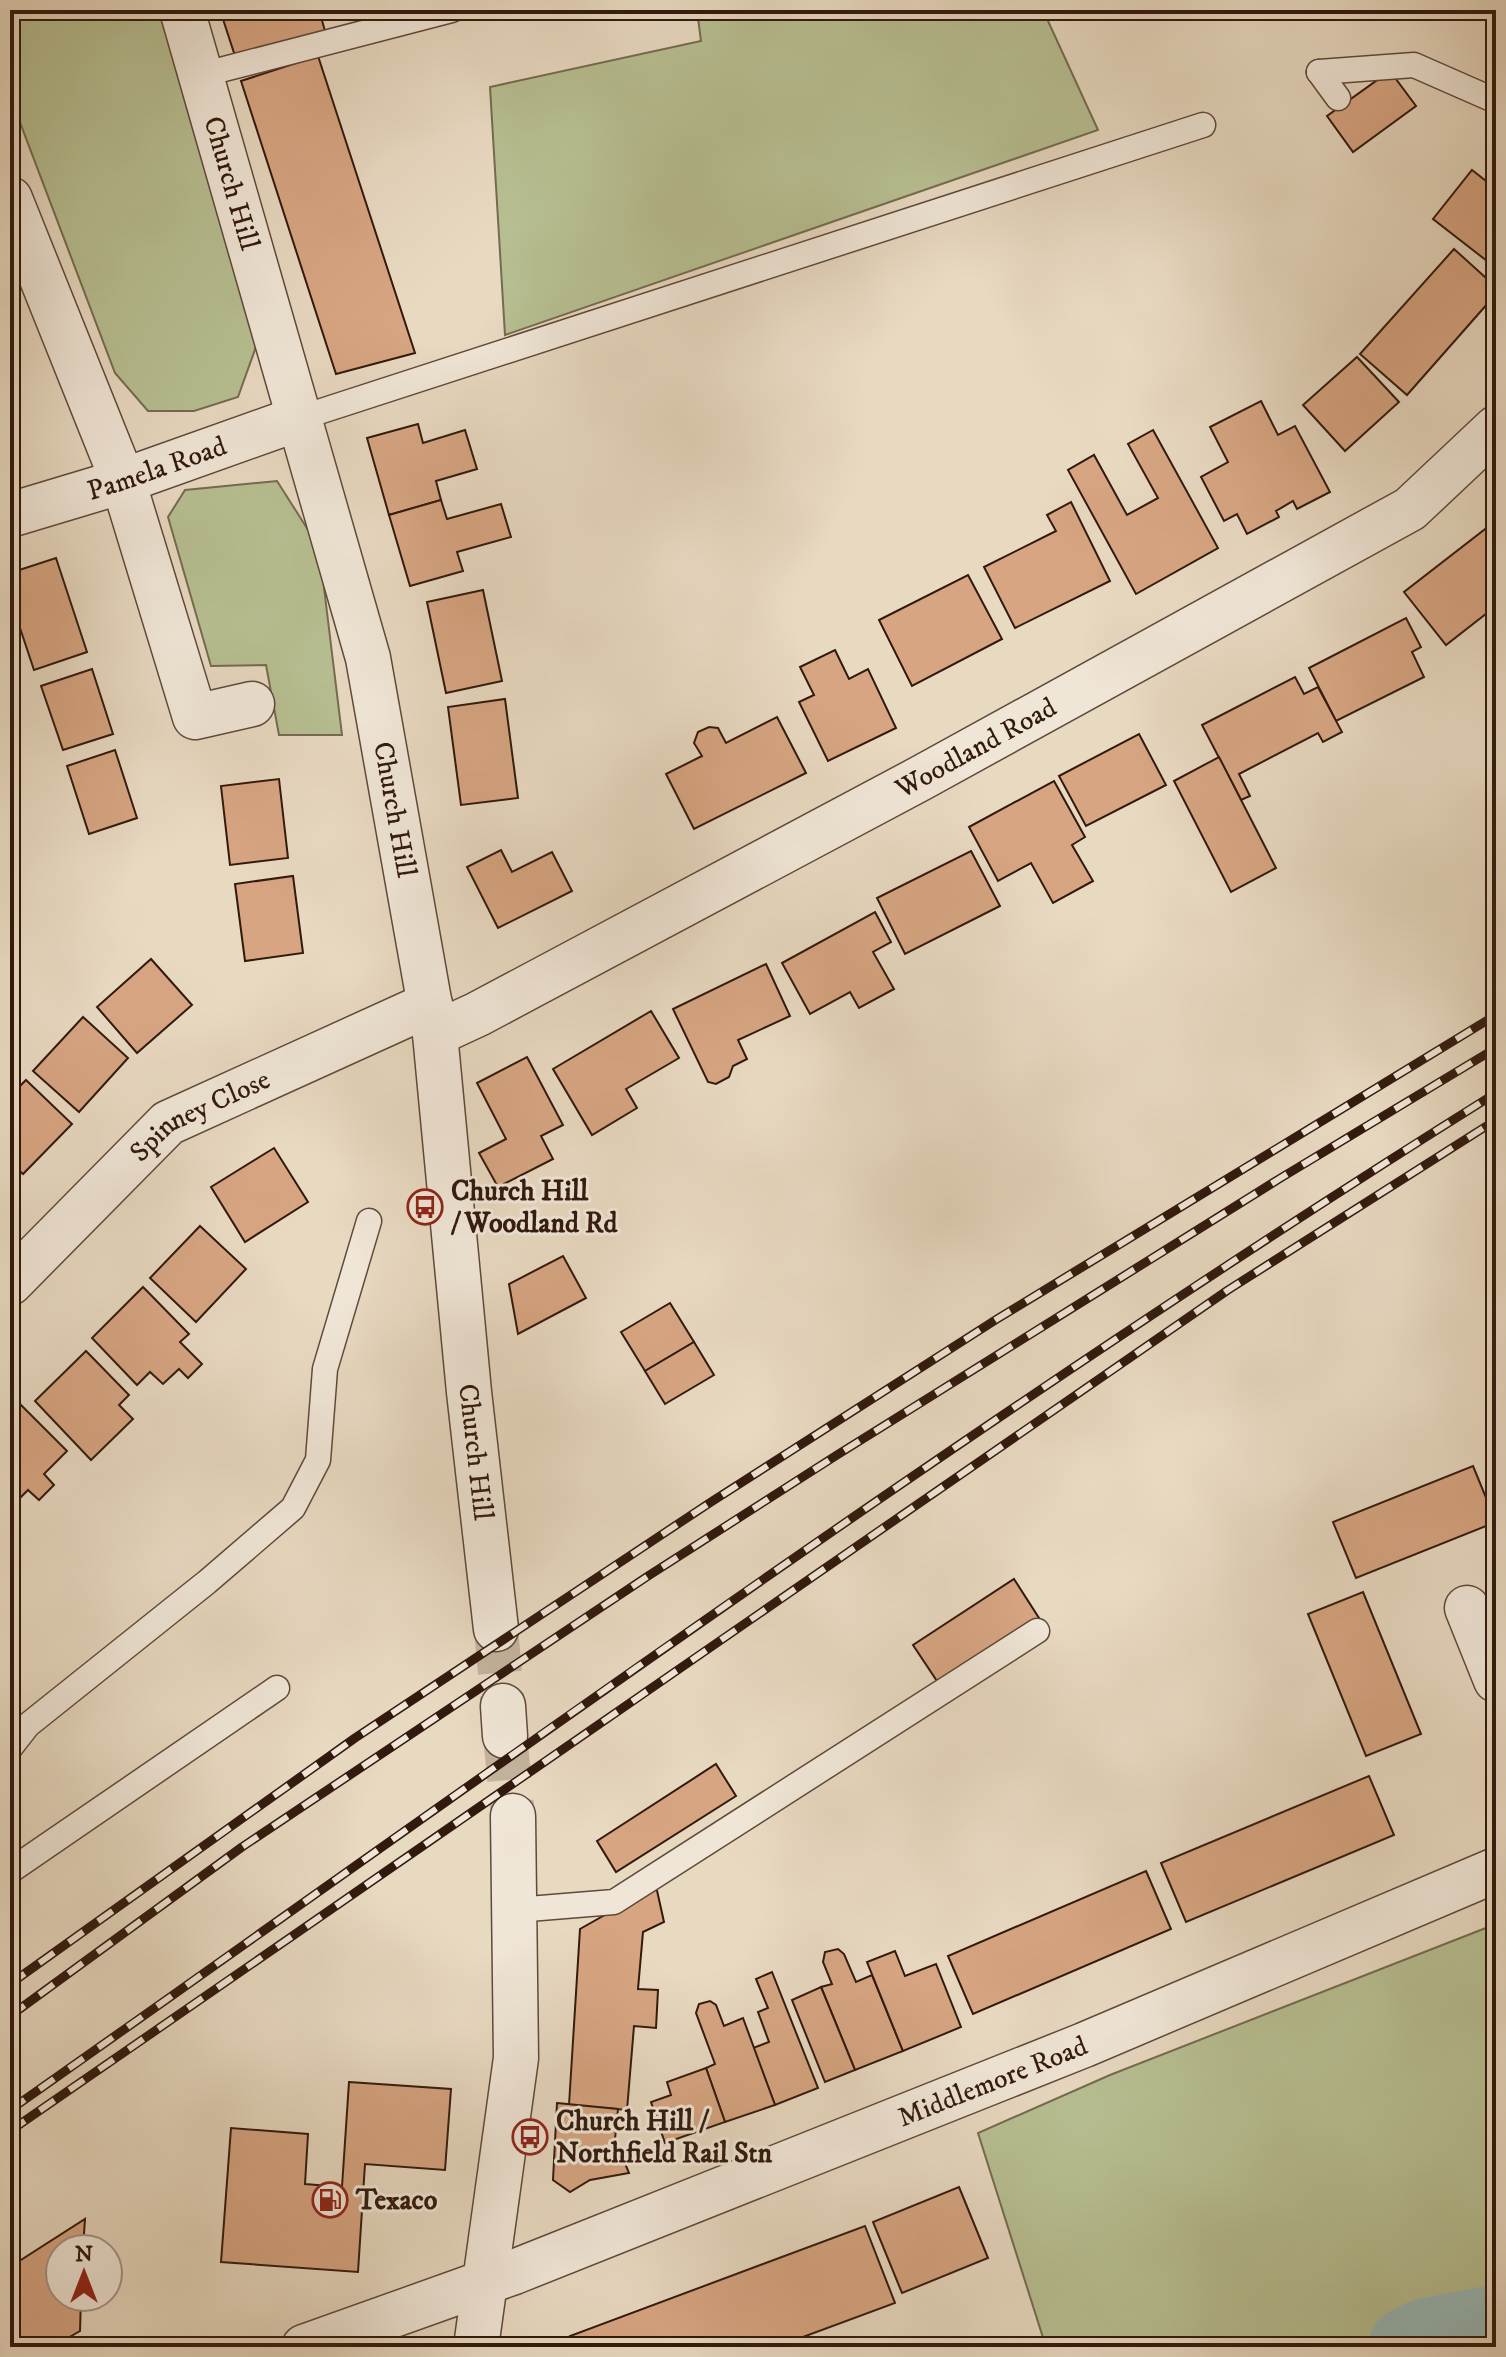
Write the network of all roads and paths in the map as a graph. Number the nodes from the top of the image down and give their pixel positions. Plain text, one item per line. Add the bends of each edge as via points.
1 (182, 10) edge
2 (452, 10) edge
3 (201, 75) junction
4 (1338, 98) dead end
5 (1496, 101) edge
6 (1203, 125) dead end
7 (10, 199) edge
8 (300, 418) junction
9 (1496, 428) edge
10 (123, 481) junction
11 (10, 515) edge
12 (252, 704) dead end
13 (432, 1019) junction
14 (369, 1221) dead end
15 (10, 1283) edge
16 (1467, 1608) dead end
17 (496, 1629) tunnel mouth
18 (1037, 1631) dead end
19 (1496, 1680) edge
20 (277, 1688) dead end
21 (10, 1748) edge
22 (513, 1816) tunnel mouth
23 (1496, 1870) edge
24 (10, 1871) edge
25 (516, 1910) junction
26 (485, 2282) junction
27 (304, 2347) edge
28 (476, 2347) edge

1 - 3 street, Church Hill
2 - 3 lane
3 - 8 street, Church Hill
4 - 5 lane via 1319,72 1414,65
6 - 8 lane
7 - 10 street
8 - 10 street, Pamela Road
8 - 13 street, Church Hill via 368,658
9 - 13 street, Woodland Road via 1410,509 492,1007
10 - 11 street, Pamela Road
10 - 12 street via 195,717
13 - 15 street, Spinney Close via 168,1123
13 - 17 street, Church Hill
14 - 21 lane via 325,1369 318,1460 293,1508 28,1725
16 - 19 street
18 - 25 lane via 614,1902
20 - 24 lane
22 - 25 street
23 - 26 street, Middlemore Road via 1069,2051
25 - 26 street via 516,2058
26 - 27 street, Middlemore Road
26 - 28 street

